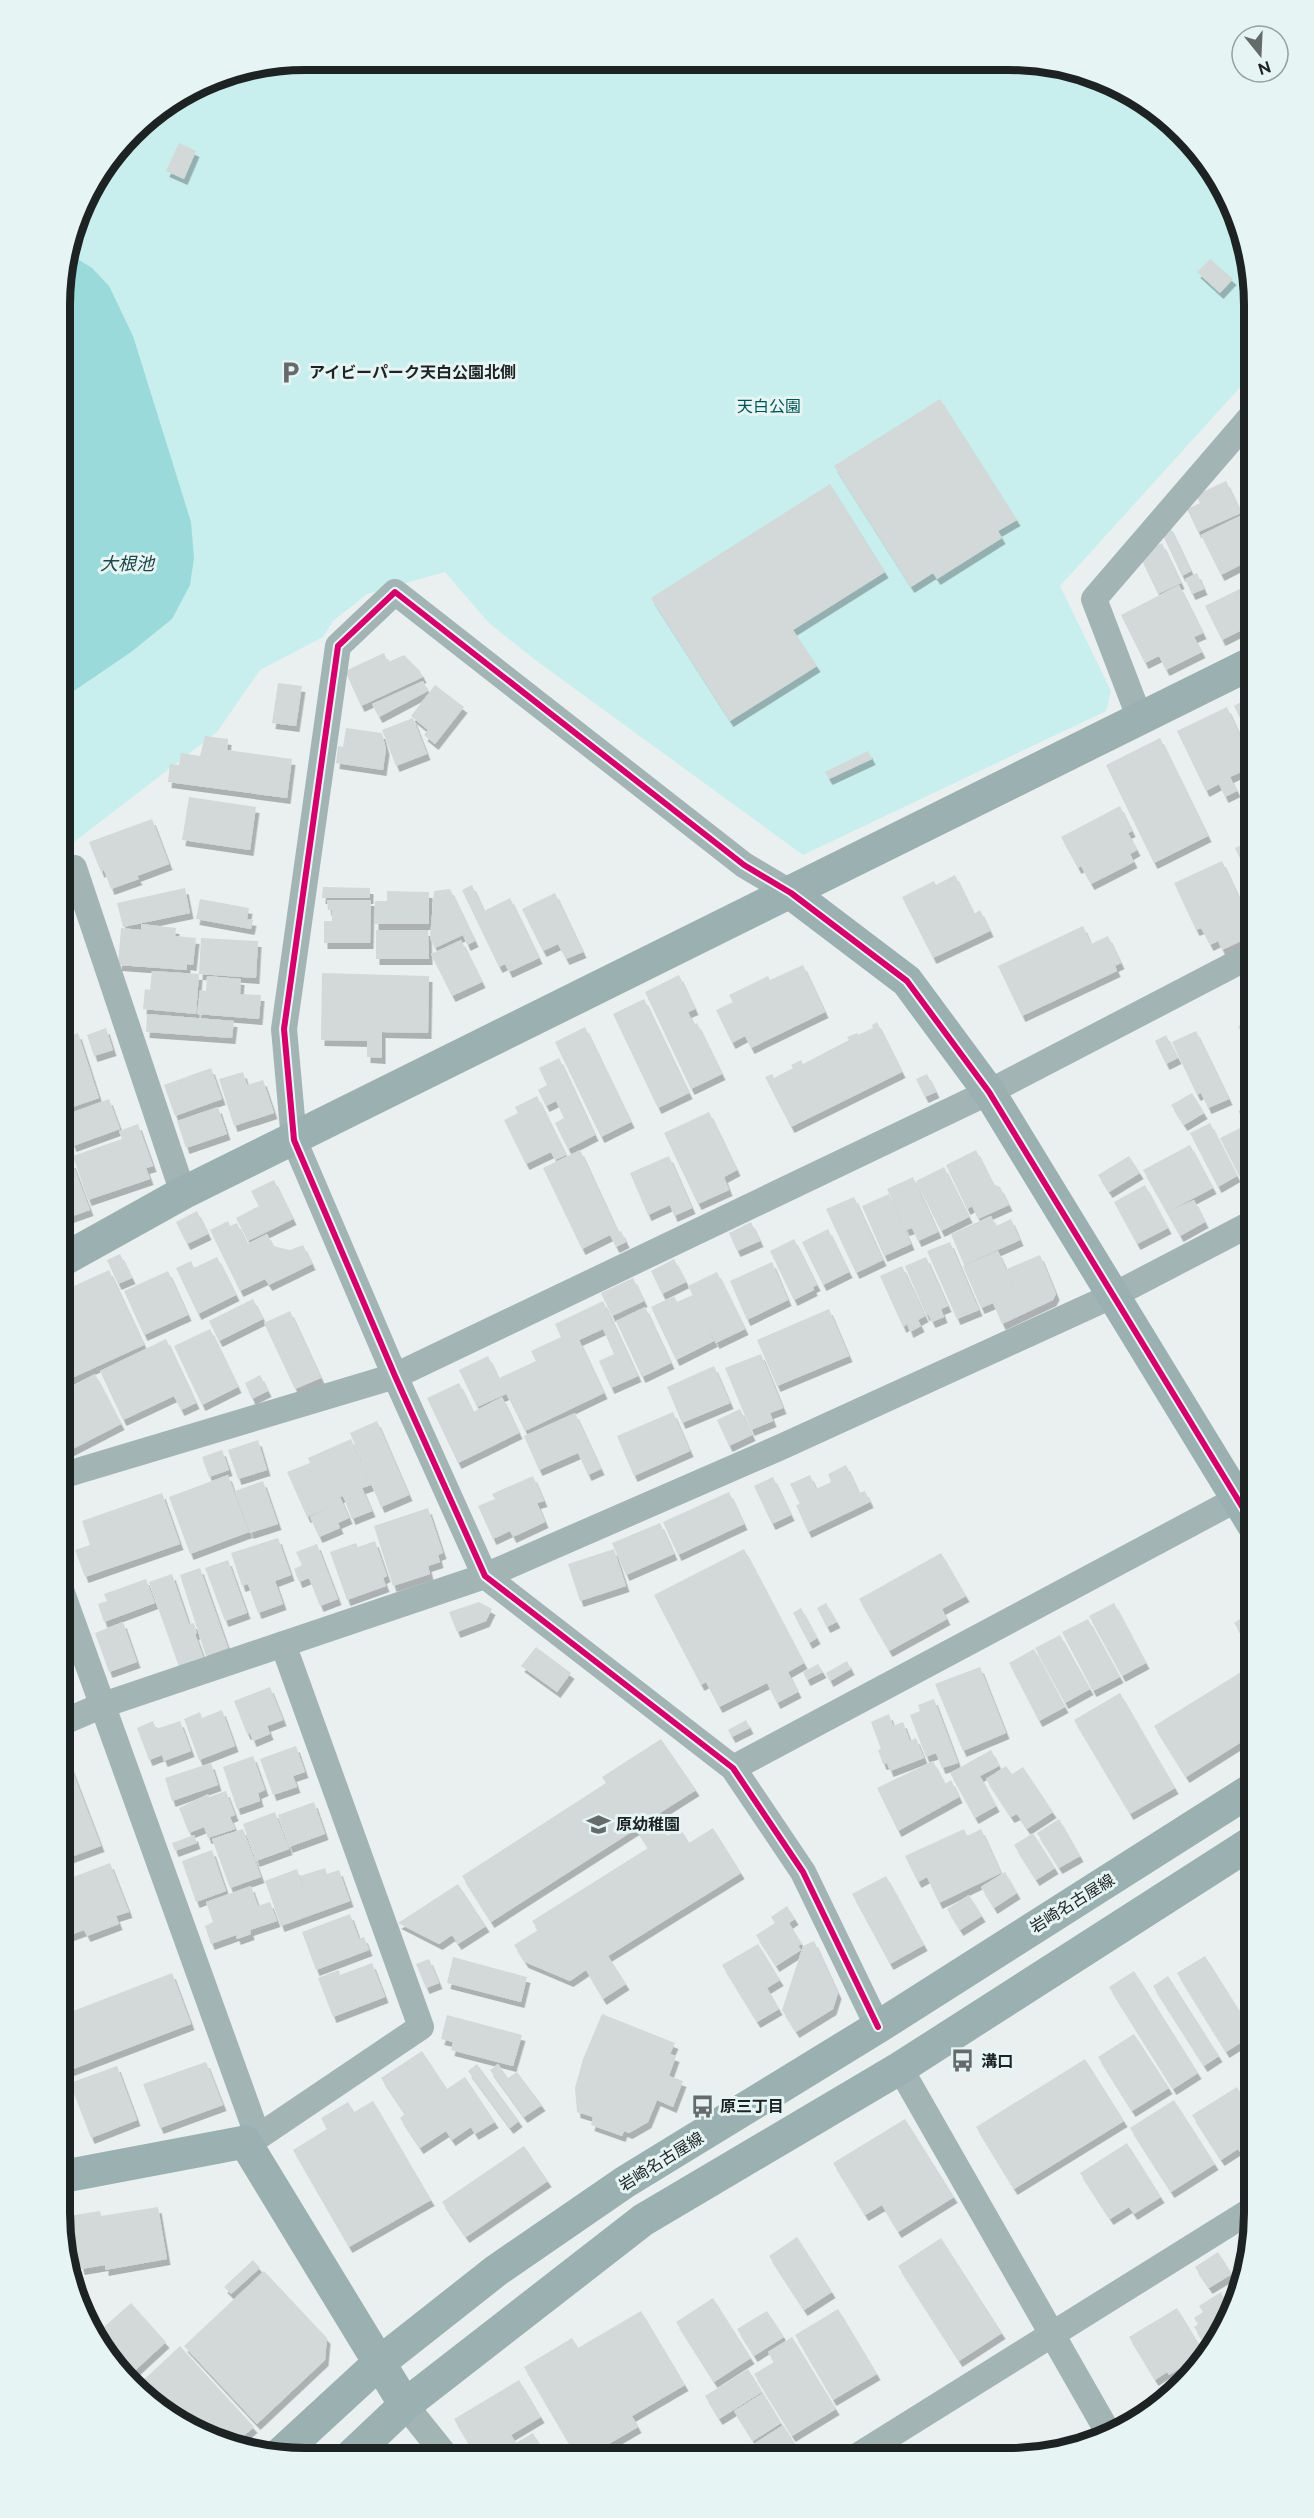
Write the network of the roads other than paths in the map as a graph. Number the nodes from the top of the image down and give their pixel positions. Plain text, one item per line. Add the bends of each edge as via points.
1 (1244, 425) edge
2 (1244, 667) edge
3 (1140, 719) junction
4 (70, 871) edge
5 (791, 892) junction
6 (1244, 959) edge
7 (989, 1092) junction
8 (294, 1140) junction
9 (183, 1193) junction
10 (1244, 1227) edge
11 (70, 1256) edge
12 (1114, 1295) junction
13 (395, 1376) junction
14 (70, 1473) edge
15 (1244, 1491) edge
16 (1244, 1495) edge
17 (485, 1576) junction
18 (70, 1615) edge
19 (283, 1644) junction
20 (103, 1705) junction
21 (70, 1719) edge
22 (733, 1768) junction
23 (1244, 1794) edge
24 (1244, 1847) edge
25 (878, 2027) junction
26 (900, 2068) junction
27 (252, 2139) junction
28 (70, 2175) edge
29 (1244, 2215) edge
30 (1051, 2335) junction
31 (379, 2363) junction
32 (405, 2405) junction
33 (1105, 2427) edge
34 (288, 2447) edge
35 (359, 2448) edge
36 (440, 2448) edge
37 (870, 2448) edge

1 - 3 street via 1094,599
2 - 3 street
3 - 5 street
4 - 9 street via 74,868
5 - 7 street via 907,981
5 - 8 street
5 - 8 street via 744,865 395,592 338,646 284,1029
6 - 7 street
7 - 12 street
7 - 13 street
8 - 9 street
8 - 13 street
9 - 11 street
10 - 12 street
12 - 15 street
12 - 17 street
13 - 14 street
13 - 17 street
16 - 22 street
17 - 19 street
17 - 22 street
18 - 20 street
19 - 20 street
19 - 27 street via 421,2027
20 - 21 street
20 - 27 street
22 - 25 street via 803,1872
23 - 25 street, 岩崎名古屋線
24 - 26 street
25 - 31 street, 岩崎名古屋線 via 625,2182 497,2270
26 - 30 street
26 - 32 street via 644,2220
27 - 28 street
27 - 31 street
29 - 30 street
30 - 33 street
30 - 37 street
31 - 32 street
31 - 34 street, 岩崎名古屋線
32 - 35 street
32 - 36 street

